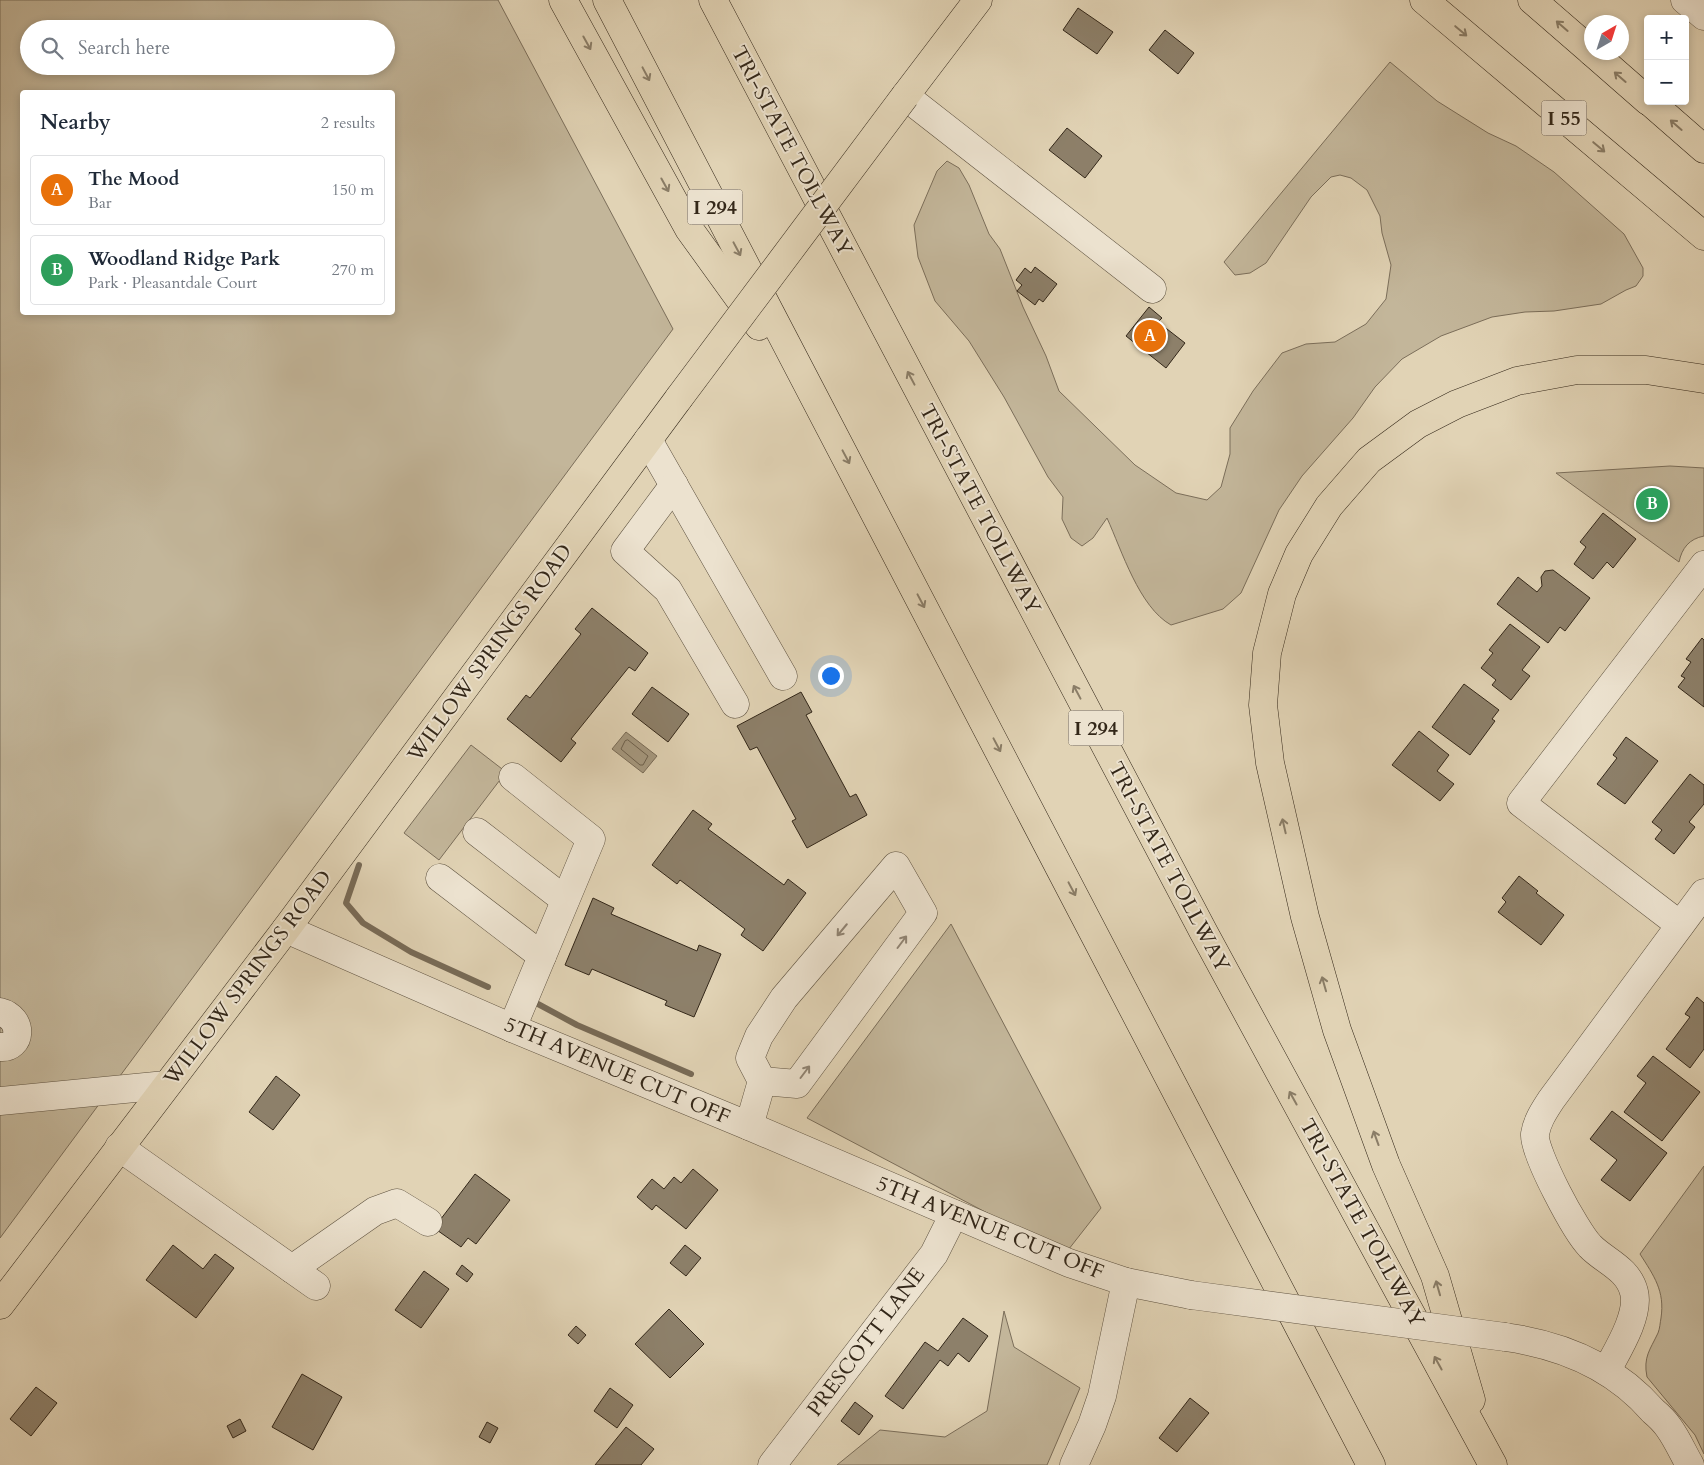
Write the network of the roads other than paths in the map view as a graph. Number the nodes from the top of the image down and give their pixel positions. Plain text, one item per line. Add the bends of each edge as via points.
1 (563, 0) edge
2 (607, 0) edge
3 (713, 0) edge
4 (978, 0) edge
5 (1424, 0) edge
6 (1532, 0) edge
7 (1685, 0) edge
8 (1704, 16) edge
9 (1584, 45) edge
10 (1601, 60) edge
11 (905, 96) junction
12 (1644, 98) edge
13 (1653, 105) edge
14 (1704, 149) edge
15 (1704, 236) edge
16 (1152, 289) dead end
17 (1704, 379) edge
18 (824, 414) junction
19 (648, 440) junction
20 (674, 485) junction
21 (1704, 565) edge
22 (783, 676) dead end
23 (735, 704) dead end
24 (513, 777) dead end
25 (477, 832) dead end
26 (440, 878) dead end
27 (1704, 893) edge
28 (565, 900) junction
29 (1680, 925) junction
30 (286, 929) junction
31 (542, 956) junction
32 (0, 1012) edge
33 (512, 1028) junction
34 (0, 1047) edge
35 (762, 1080) junction
36 (166, 1085) junction
37 (0, 1101) edge
38 (749, 1126) junction
39 (119, 1147) junction
40 (954, 1214) junction
41 (428, 1222) dead end
42 (292, 1269) junction
43 (1126, 1282) junction
44 (316, 1286) dead end
45 (0, 1304) edge
46 (1607, 1370) junction
47 (1490, 1459) edge
48 (772, 1465) edge
49 (1074, 1465) edge
50 (1371, 1465) edge
51 (1690, 1465) edge

1 -> 18 main road via 689,229
2 -> 18 main road, I 294
47 -> 3 main road, TRI-STATE TOLLWAY / I 294 via 1203,931
4 - 11 main road, WILLOW SPRINGS ROAD
5 -> 15 main road, I 55
9 -> 6 main road
7 - 8 street
12 -> 10 main road
11 - 16 street
11 - 19 main road, WILLOW SPRINGS ROAD, bridge
14 -> 13 main road
47 -> 17 main road via 1435,1276 1386,1165 1340,1039 1305,917 1270,763 1263,705 1267,653 1282,594 1299,554 1329,506 1370,460 1418,424 1517,381 1577,370 1646,370
18 -> 50 main road, I 294
19 - 20 street
19 - 30 main road, WILLOW SPRINGS ROAD
20 - 22 street
20 - 23 street via 625,551 668,590
21 - 29 street via 1521,802
24 - 28 street via 591,839
25 - 28 street
26 - 31 street
27 - 29 street
28 - 31 street
29 - 46 street via 1551,1100 1539,1119 1534,1136 1539,1154 1575,1226 1590,1247 1625,1274 1634,1292 1634,1314
30 - 33 street, 5TH AVENUE CUT OFF
30 - 36 main road, WILLOW SPRINGS ROAD
31 - 33 street
32 - 34 street via 14,1020 18,1031 10,1045
33 - 38 street, 5TH AVENUE CUT OFF
35 -> 35 street via 797,1084 923,913 896,866 784,998 759,1036 750,1058
35 - 38 street
36 - 37 street
36 - 39 main road, WILLOW SPRINGS ROAD
38 - 40 street, 5TH AVENUE CUT OFF
39 - 42 street
39 - 45 main road, WILLOW SPRINGS ROAD
40 - 43 street, 5TH AVENUE CUT OFF via 1069,1263
40 - 48 street, PRESCOTT LANE via 934,1254
41 - 42 street via 397,1203 375,1211
42 - 44 street
43 - 46 street, 5TH AVENUE CUT OFF, bridge via 1192,1295 1534,1341
43 - 49 street via 1102,1396
46 - 51 street, 5TH AVENUE CUT OFF via 1640,1396 1669,1428

